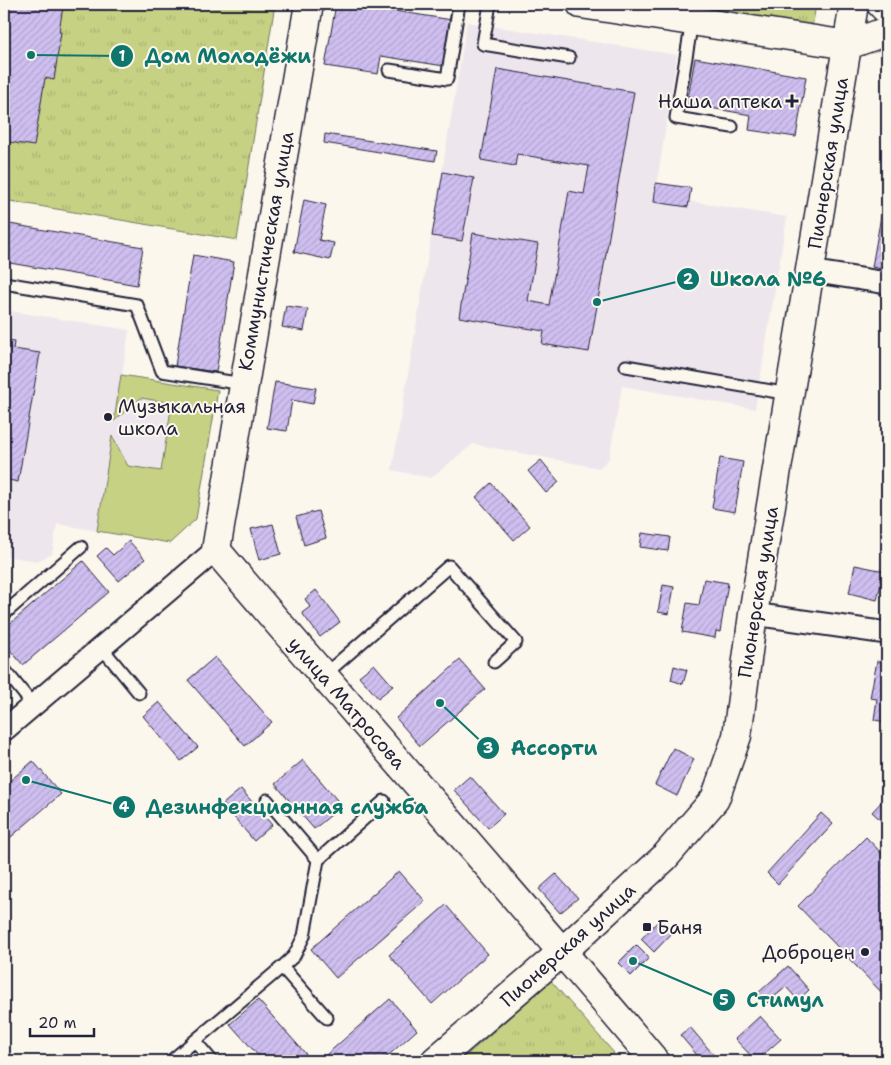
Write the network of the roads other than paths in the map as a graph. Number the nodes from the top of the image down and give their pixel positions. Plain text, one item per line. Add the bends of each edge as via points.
1 (309, 4) edge
2 (460, 4) edge
3 (490, 4) edge
4 (581, 4) edge
5 (854, 4) edge
6 (881, 4) edge
7 (887, 10) edge
8 (692, 21) junction
9 (887, 31) edge
10 (848, 45) junction
11 (569, 58) dead end
12 (389, 70) dead end
13 (732, 127) dead end
14 (810, 271) junction
15 (4, 283) edge
16 (887, 283) edge
17 (626, 366) dead end
18 (244, 384) junction
19 (789, 394) junction
20 (81, 547) dead end
21 (216, 550) junction
22 (4, 614) edge
23 (753, 614) junction
24 (887, 633) edge
25 (102, 648) junction
26 (494, 662) dead end
27 (4, 670) edge
28 (323, 676) junction
29 (139, 693) dead end
30 (34, 705) junction
31 (4, 730) edge
32 (267, 800) dead end
33 (384, 800) dead end
34 (318, 860) junction
35 (562, 952) junction
36 (282, 967) junction
37 (327, 1018) dead end
38 (195, 1040) junction
39 (171, 1061) edge
40 (212, 1061) edge
41 (436, 1061) edge
42 (655, 1061) edge

1 - 18 street, Коммунистическая улица
2 - 12 lane via 447,79
3 - 11 lane via 483,44
4 - 8 street
5 - 10 street, Пионерская улица
6 - 7 street
8 - 10 street
8 - 13 lane via 676,118
9 - 10 street
10 - 14 street, Пионерская улица
14 - 16 street
14 - 19 street, Пионерская улица
15 - 18 lane via 137,305 162,371
17 - 19 lane
18 - 21 street, Коммунистическая улица
19 - 23 street, Пионерская улица
20 - 22 lane
21 - 25 street
21 - 28 street, улица Матросова
23 - 24 street
23 - 35 street, Пионерская улица via 737,736 715,799 664,858
25 - 29 lane
25 - 30 street
26 - 28 lane via 516,642 449,566
27 - 30 lane
28 - 35 street, улица Матросова
30 - 31 street
32 - 34 lane
33 - 34 lane
34 - 36 lane via 304,936 294,956
35 - 41 street, Пионерская улица
35 - 42 street, улица Матросова
36 - 37 lane
36 - 38 lane
38 - 39 lane
38 - 40 lane

